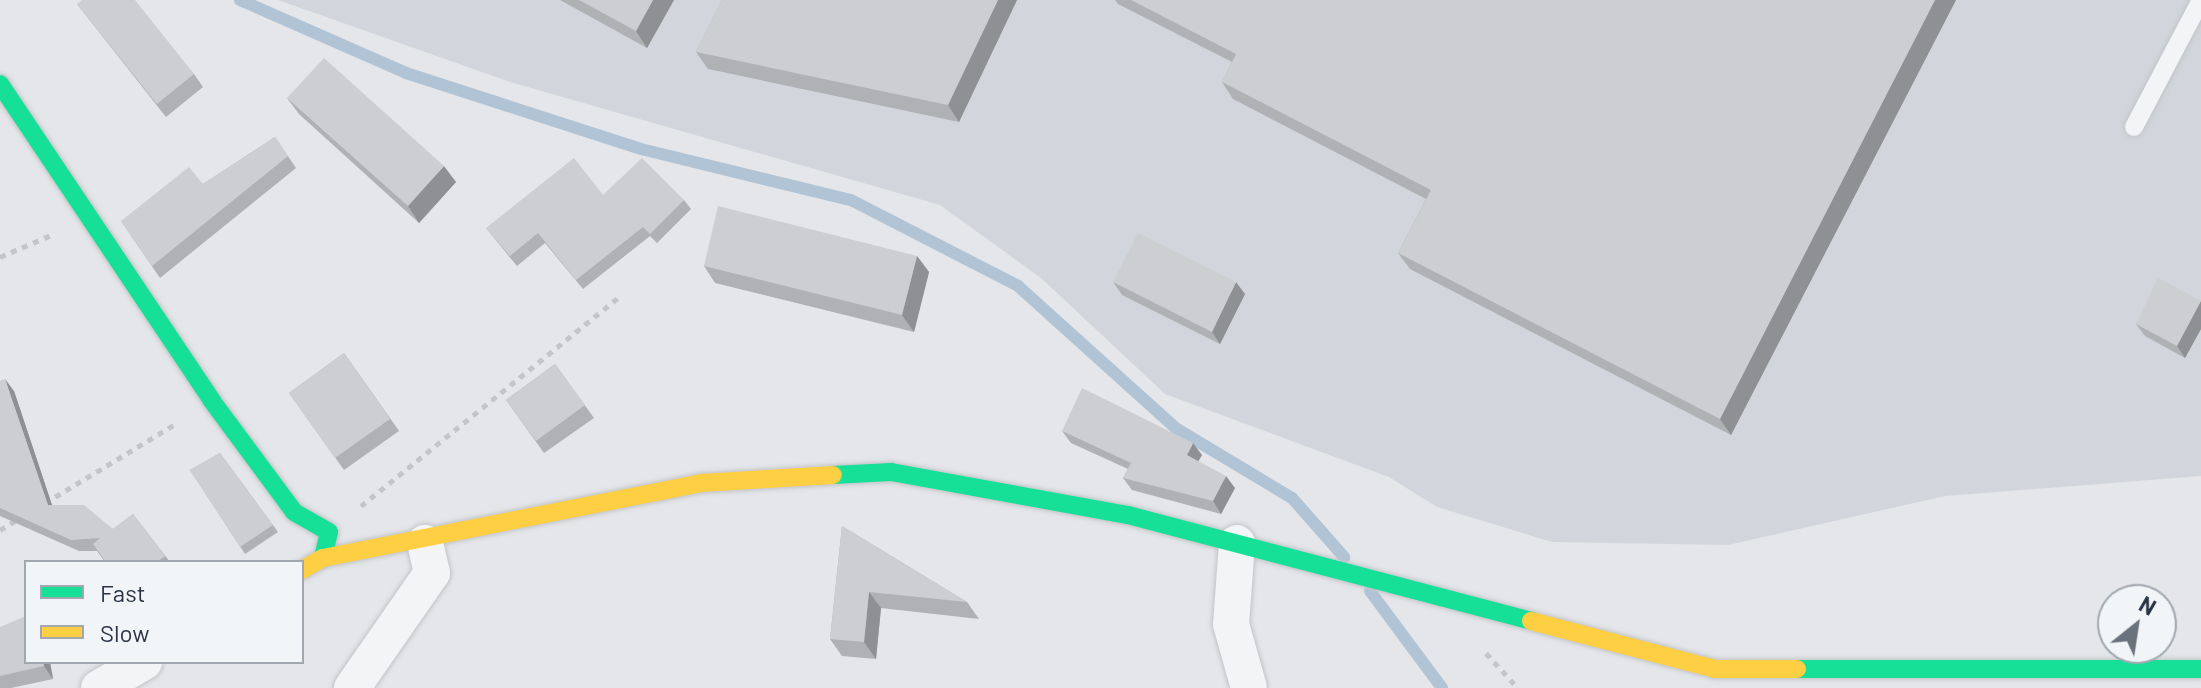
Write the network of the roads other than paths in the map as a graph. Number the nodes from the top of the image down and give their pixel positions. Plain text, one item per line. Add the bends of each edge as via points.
1 (2201, 0) edge
2 (0, 84) edge
3 (2134, 127) dead end
4 (425, 543) junction
5 (1237, 543) junction
6 (323, 558) junction
7 (304, 569) edge
8 (141, 664) edge
9 (2201, 669) edge
10 (99, 688) edge
11 (352, 688) edge
12 (1249, 688) edge

1 - 3 lane
2 - 6 street via 212,401 294,512 329,532
4 - 5 street via 701,483 891,472 1128,515
4 - 6 street
4 - 11 street via 432,573
5 - 9 street via 1715,669
5 - 12 street via 1231,624
6 - 7 street
8 - 10 street

